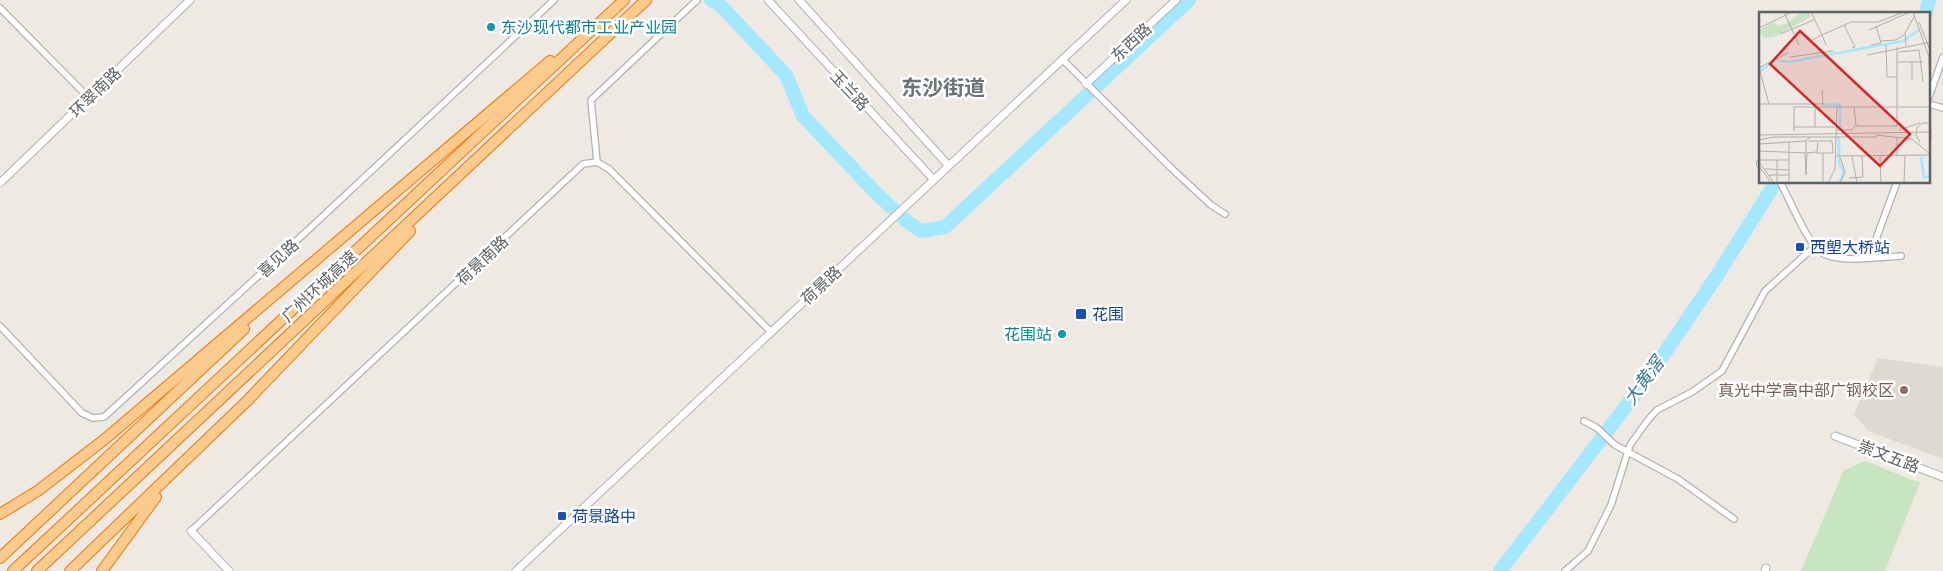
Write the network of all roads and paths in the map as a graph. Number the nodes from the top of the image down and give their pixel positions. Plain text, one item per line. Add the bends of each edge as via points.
1 (190, 0) edge
2 (554, 0) edge
3 (624, 0) edge
4 (646, 0) edge
5 (697, 0) edge
6 (768, 0) edge
7 (799, 0) edge
8 (1126, 0) edge
9 (1176, 0) edge
10 (0, 8) edge
11 (1943, 57) edge
12 (1062, 59) junction
13 (583, 61) junction
14 (1087, 84) junction
15 (1930, 94) edge
16 (89, 98) junction
17 (1930, 104) edge
18 (1943, 108) edge
19 (597, 162) junction
20 (948, 165) junction
21 (933, 179) junction
22 (0, 183) edge
23 (1781, 184) edge
24 (1895, 184) edge
25 (1225, 214) dead end
26 (351, 230) junction
27 (1815, 246) junction
28 (1900, 256) dead end
29 (1869, 258) junction
30 (0, 326) edge
31 (771, 332) junction
32 (1584, 421) dead end
33 (1835, 436) dead end
34 (200, 447) junction
35 (1627, 452) junction
36 (1943, 477) edge
37 (0, 514) edge
38 (1734, 519) dead end
39 (191, 531) joint
40 (0, 558) edge
41 (13, 571) edge
42 (36, 571) edge
43 (70, 571) edge
44 (102, 571) edge
45 (229, 571) edge
46 (516, 571) edge
47 (1564, 571) edge

1 - 16 street, 环翠南路
2 - 30 street, 喜见路 via 104,417 93,418 82,413
3 - 26 highway
3 - 41 highway, 广州环城高速
4 - 13 highway, 广州环城高速
5 - 19 street via 590,100
6 - 21 street, 玉兰路
7 - 20 street, 玉兰路
8 - 12 street, 荷景路
9 - 14 street, 东西路
10 - 16 street
11 - 15 street
12 - 14 street
12 - 20 street, 荷景路
13 - 34 highway via 461,178 302,347
13 - 42 highway, 广州环城高速
14 - 25 street via 1195,190
16 - 22 street, 环翠南路
17 - 18 street
19 - 31 street via 610,169
19 - 39 street, 荷景南路 via 583,164
20 - 21 street, 荷景路
21 - 31 street, 荷景路
23 - 27 street
24 - 29 street
26 - 37 highway via 104,439 39,490
26 - 40 highway
27 - 29 street via 1829,256
27 - 35 street via 1765,292 1722,370 1653,414
28 - 29 street
31 - 46 street, 荷景路
32 - 35 street
33 - 36 street, 崇文五路
34 - 43 highway
34 - 44 highway via 150,504
35 - 38 street via 1678,479
35 - 47 street via 1611,505 1588,551
39 - 45 street

